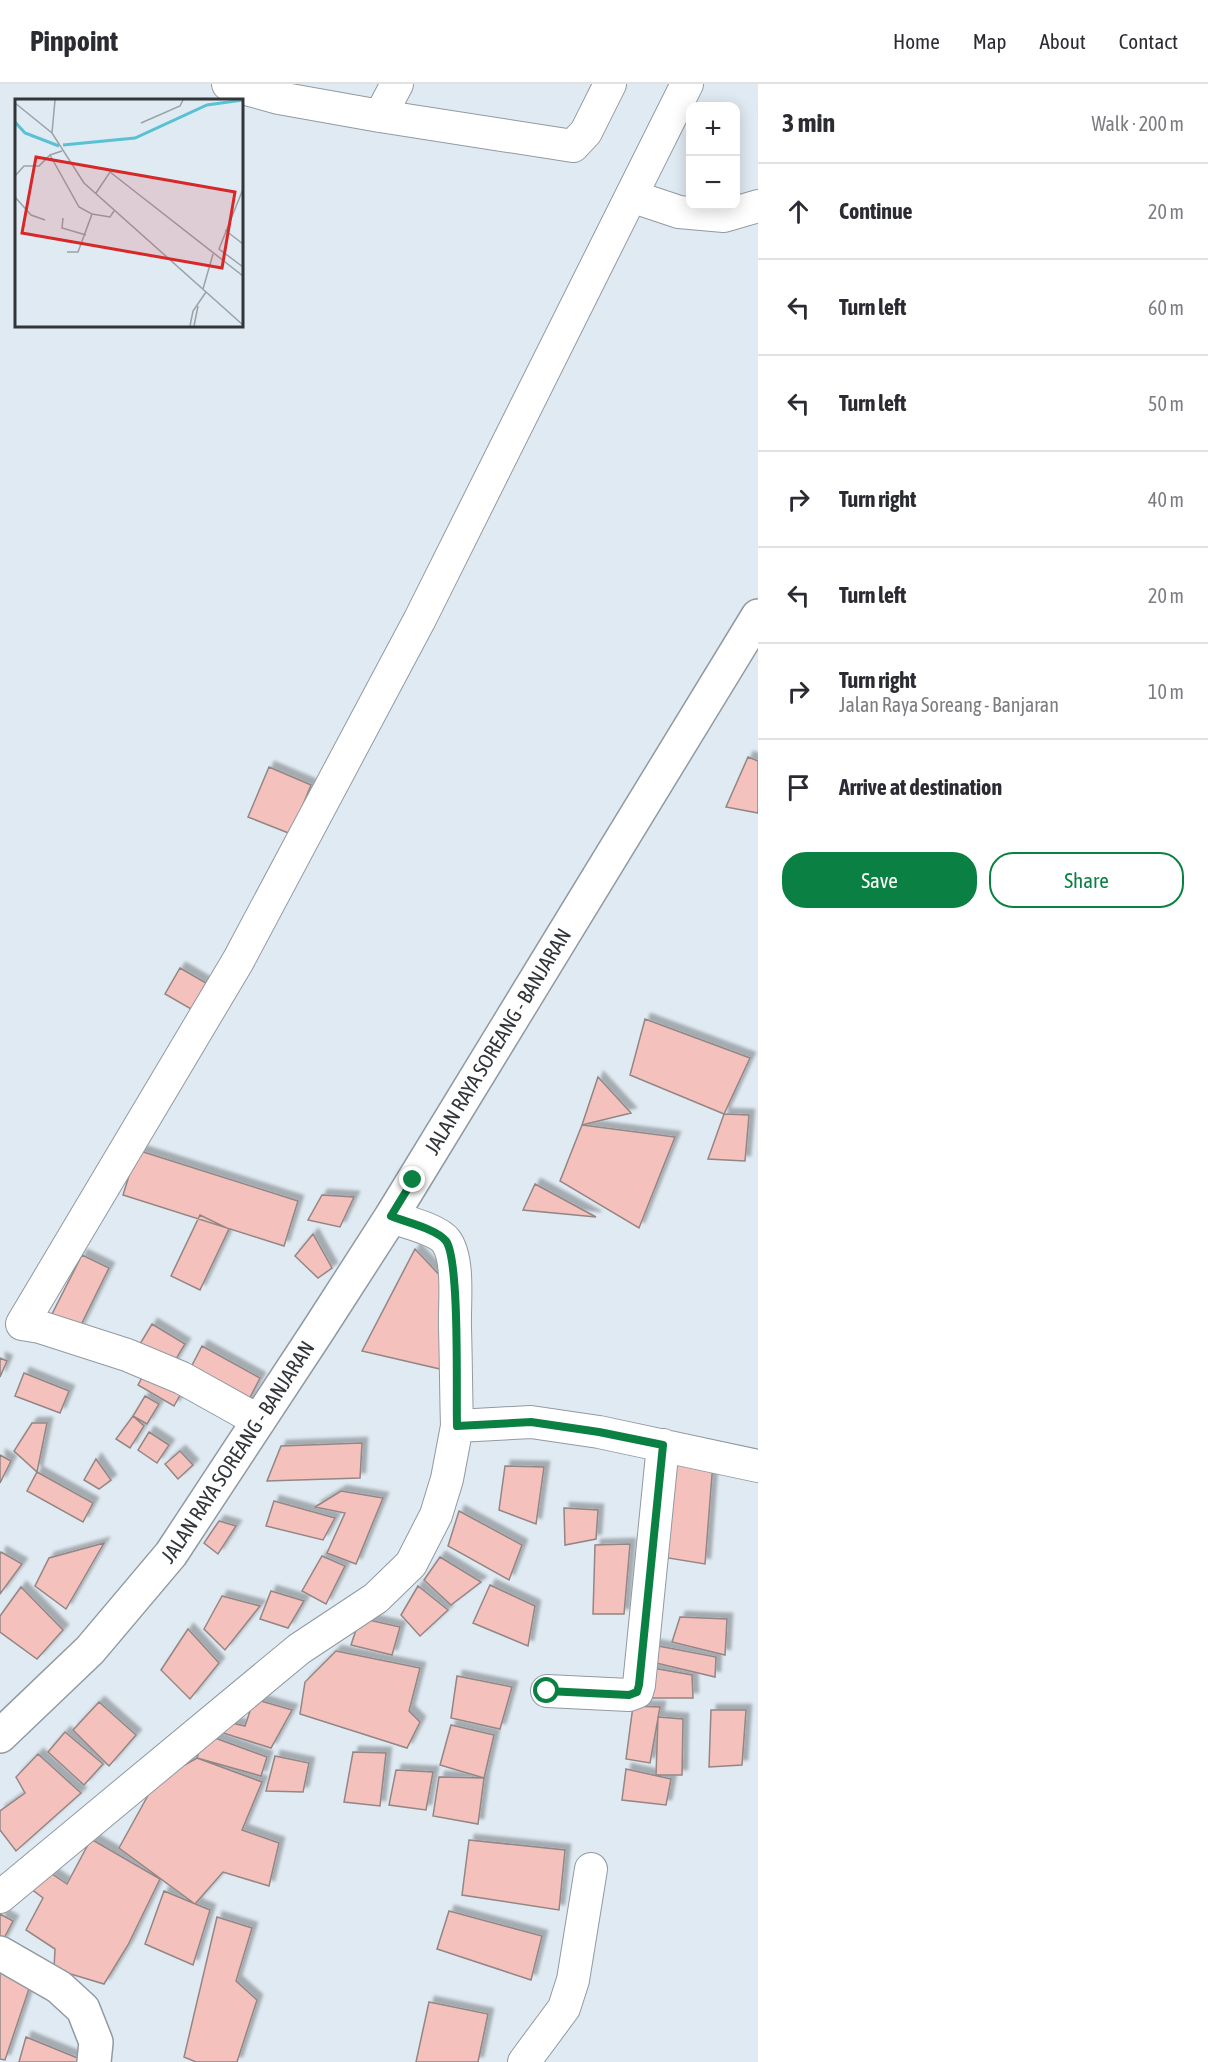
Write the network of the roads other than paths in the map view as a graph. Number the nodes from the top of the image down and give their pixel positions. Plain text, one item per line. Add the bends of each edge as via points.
1 (228, 84) edge
2 (397, 84) edge
3 (610, 84) edge
4 (687, 84) edge
5 (380, 116) junction
6 (631, 196) junction
7 (758, 206) edge
8 (758, 616) edge
9 (391, 1216) junction
10 (259, 1421) junction
11 (457, 1426) junction
12 (663, 1445) junction
13 (758, 1466) edge
14 (547, 1691) dead end
15 (0, 1736) edge
16 (591, 1869) dead end
17 (0, 1897) edge
18 (0, 1953) edge
19 (94, 2062) edge
20 (524, 2062) edge

1 - 5 street via 279,98
2 - 5 street
3 - 5 street via 586,132 573,146
4 - 6 street
6 - 7 street via 679,212 724,216
6 - 10 street via 420,618 238,961 22,1324 127,1355 182,1378
8 - 9 main road, JALAN RAYA SOREANG - BANJARAN
9 - 10 main road, JALAN RAYA SOREANG - BANJARAN
9 - 11 street via 433,1232 445,1239 450,1249
10 - 15 main road, JALAN RAYA SOREANG - BANJARAN via 171,1554 90,1650
11 - 12 street via 531,1422
11 - 17 street via 436,1515 411,1564 376,1598 299,1649
12 - 13 street
12 - 14 street via 637,1692 629,1695
16 - 20 street via 573,1980 564,2008
18 - 19 main road via 59,1987 83,2009 96,2042

